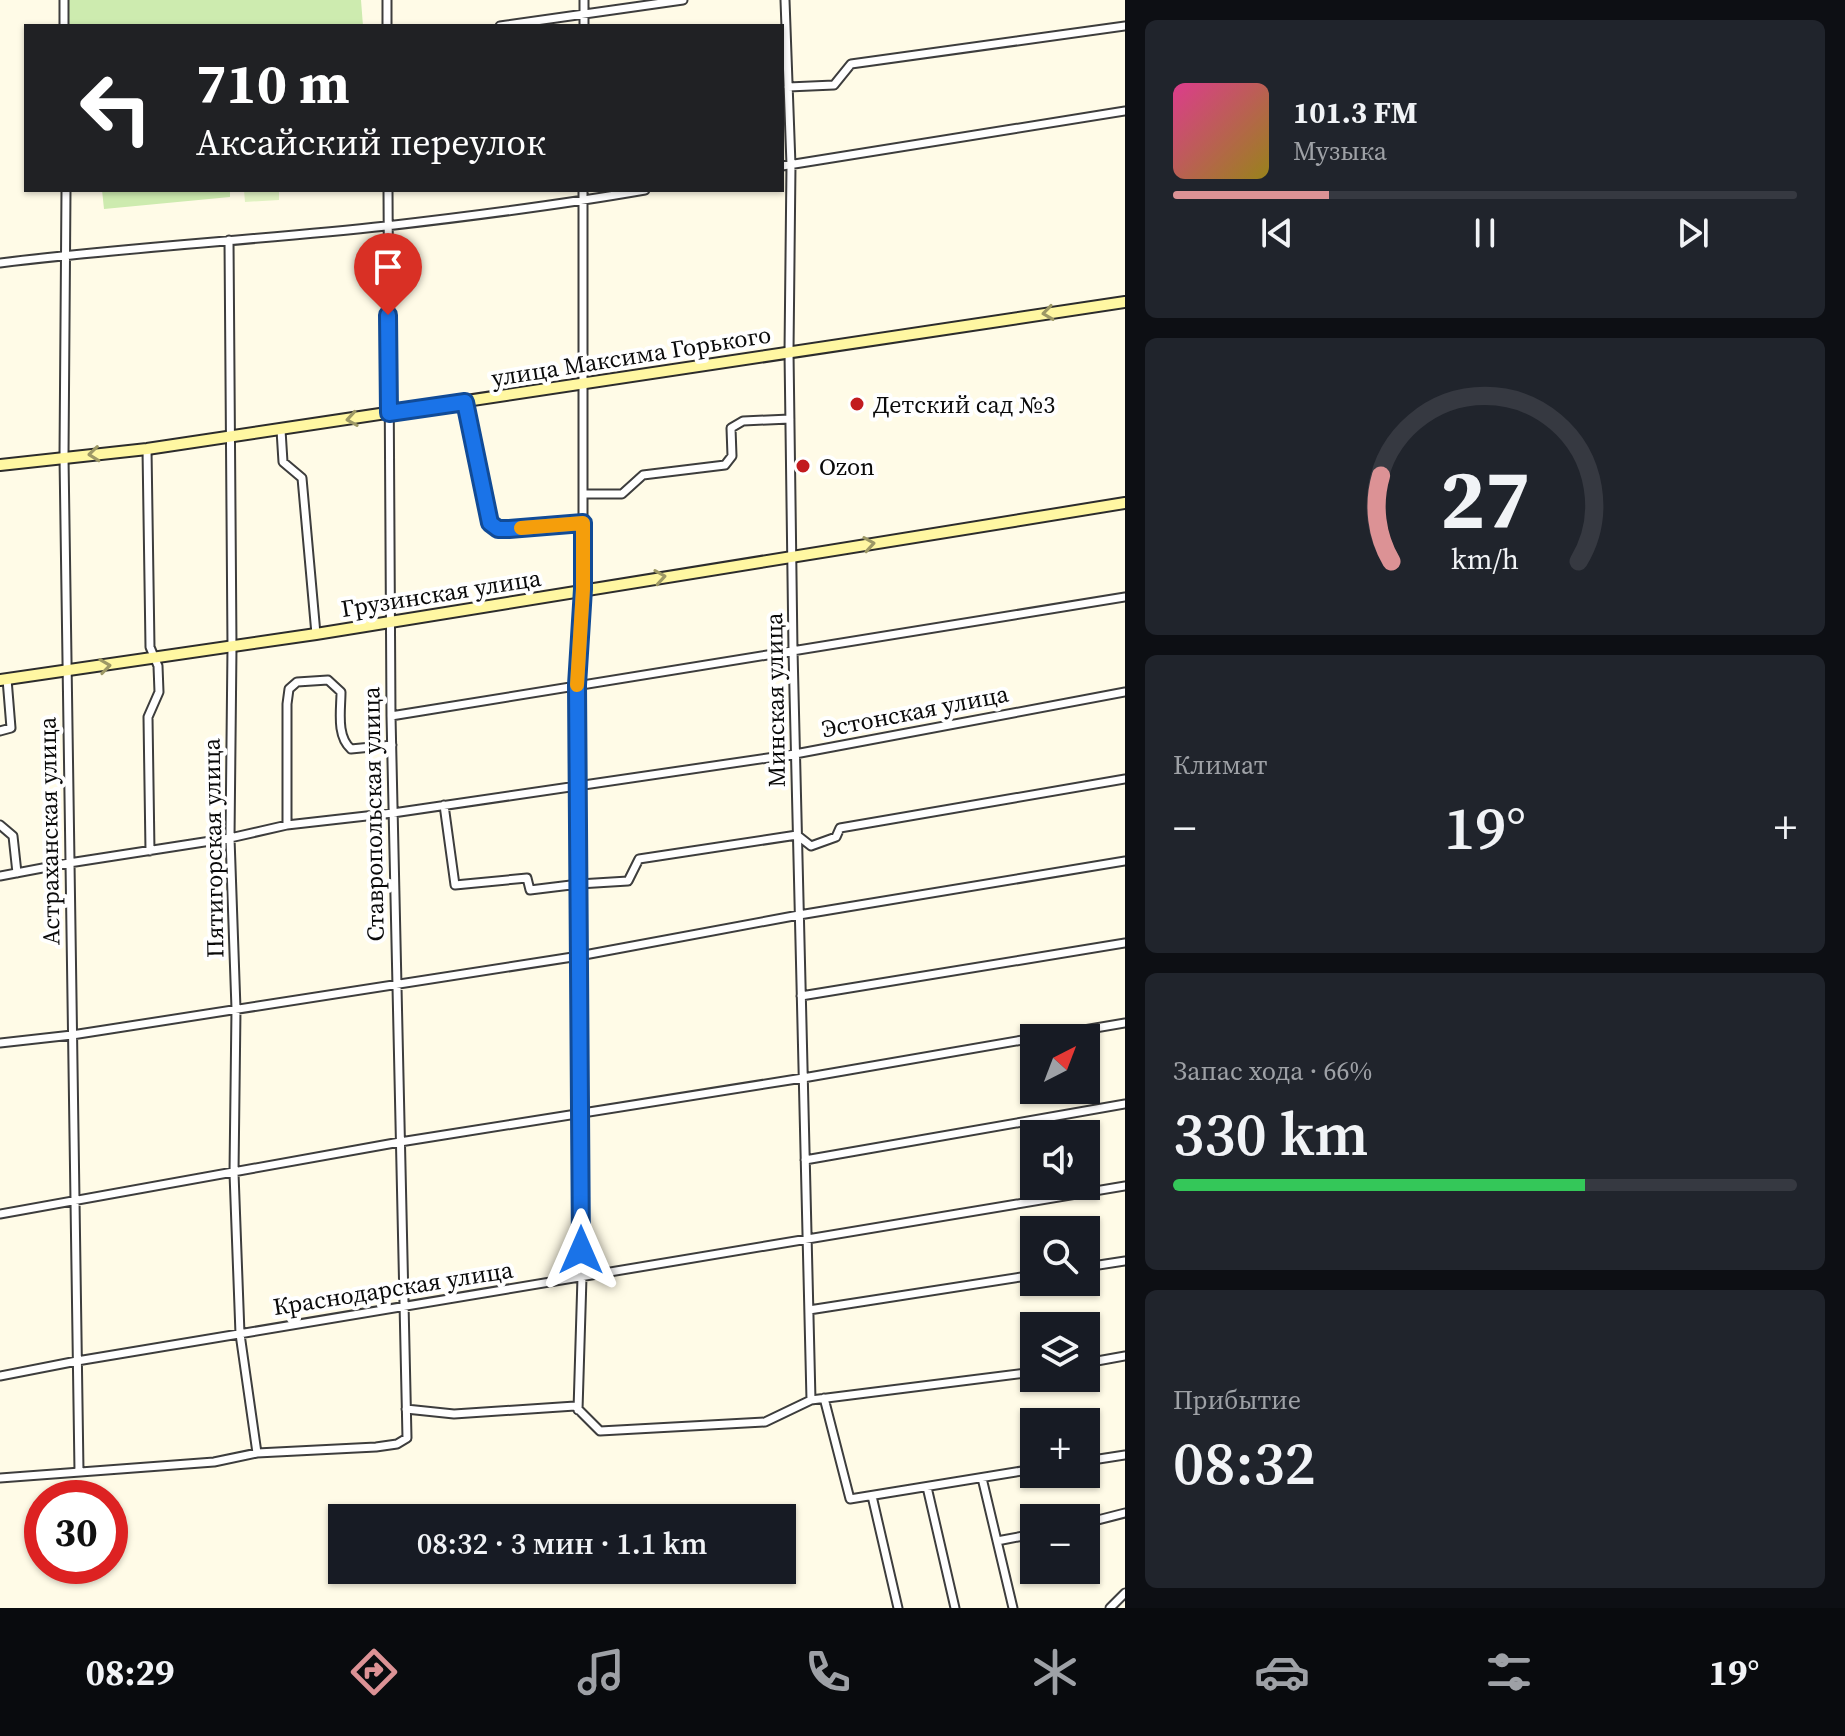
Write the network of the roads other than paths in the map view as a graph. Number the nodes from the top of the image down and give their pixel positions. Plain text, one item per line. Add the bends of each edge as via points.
1 (64, 0) edge
2 (387, 0) edge
3 (584, 0) edge
4 (683, 0) edge
5 (785, 0) edge
6 (584, 14) junction
7 (64, 24) edge
8 (387, 24) edge
9 (514, 24) edge
10 (584, 24) edge
11 (1125, 26) edge
12 (788, 87) junction
13 (1125, 111) edge
14 (791, 165) junction
15 (784, 166) edge
16 (66, 192) edge
17 (388, 192) edge
18 (583, 192) edge
19 (633, 192) edge
20 (583, 200) junction
21 (387, 226) junction
22 (229, 240) junction
23 (67, 255) junction
24 (0, 263) edge
25 (1125, 302) edge
26 (789, 352) junction
27 (583, 384) junction
28 (465, 402) junction
29 (389, 413) junction
30 (790, 419) junction
31 (281, 430) junction
32 (230, 437) junction
33 (147, 449) junction
34 (64, 457) junction
35 (0, 465) edge
36 (584, 494) junction
37 (1125, 503) edge
38 (583, 523) junction
39 (792, 556) junction
40 (583, 589) junction
41 (1125, 597) edge
42 (391, 621) junction
43 (316, 634) junction
44 (232, 647) junction
45 (793, 650) junction
46 (155, 658) junction
47 (68, 671) junction
48 (4, 679) edge
49 (577, 685) junction
50 (1125, 692) edge
51 (391, 716) junction
52 (0, 731) edge
53 (392, 745) junction
54 (795, 754) junction
55 (1125, 779) edge
56 (578, 785) junction
57 (444, 805) junction
58 (393, 813) junction
59 (0, 825) edge
60 (287, 825) junction
61 (797, 835) junction
62 (230, 838) junction
63 (150, 851) junction
64 (1125, 861) edge
65 (69, 863) junction
66 (17, 873) junction
67 (0, 876) edge
68 (579, 884) junction
69 (799, 915) junction
70 (1125, 943) edge
71 (579, 956) junction
72 (397, 985) junction
73 (801, 996) junction
74 (236, 1009) junction
75 (1125, 1023) edge
76 (1100, 1027) edge
77 (72, 1035) junction
78 (1020, 1041) edge
79 (0, 1043) edge
80 (803, 1078) junction
81 (1125, 1104) edge
82 (580, 1114) junction
83 (400, 1142) junction
84 (805, 1160) junction
85 (234, 1173) junction
86 (1125, 1186) edge
87 (75, 1200) junction
88 (0, 1214) edge
89 (807, 1240) junction
90 (1125, 1261) edge
91 (1100, 1265) edge
92 (582, 1277) junction
93 (1020, 1277) edge
94 (404, 1307) junction
95 (809, 1310) junction
96 (240, 1334) junction
97 (1125, 1356) edge
98 (1100, 1360) edge
99 (77, 1361) junction
100 (1020, 1374) edge
101 (0, 1376) edge
102 (824, 1398) junction
103 (811, 1400) junction
104 (406, 1409) junction
105 (578, 1410) junction
106 (257, 1453) junction
107 (1125, 1455) edge
108 (1100, 1459) edge
109 (79, 1471) junction
110 (1020, 1471) edge
111 (0, 1478) edge
112 (982, 1478) junction
113 (927, 1487) junction
114 (872, 1496) junction
115 (1125, 1513) edge
116 (1100, 1519) edge
117 (1020, 1537) edge
118 (997, 1541) junction
119 (1125, 1593) edge
120 (898, 1608) edge
121 (955, 1608) edge
122 (1013, 1608) edge
123 (1110, 1608) edge

1 - 7 street
2 - 8 street
3 - 6 street
4 - 6 street
5 - 12 street, Минская улица
6 - 9 street
6 - 10 street
11 - 12 street via 851,64 834,85
12 - 14 street, Минская улица
13 - 14 street
14 - 15 street
14 - 26 street, Минская улица
16 - 23 street, Астраханская улица
17 - 21 street, Ставропольская улица
18 - 20 street
19 - 20 street
20 - 21 street
20 - 27 street
21 - 22 street
21 - 29 street, Ставропольская улица
22 - 23 street
22 - 32 street, Пятигорская улица
23 - 24 street
23 - 34 street, Астраханская улица
25 -> 26 main road, улица Максима Горького
26 - 27 main road, улица Максима Горького
26 - 30 street, Минская улица
27 - 28 main road, улица Максима Горького
27 - 36 street
28 - 29 main road, улица Максима Горького
28 - 38 street via 490,523 498,529
29 -> 31 main road, улица Максима Горького
29 - 42 street, Ставропольская улица
30 - 36 street via 743,421 731,428 732,456 725,465 643,475 622,494
30 - 39 street, Минская улица
31 - 32 main road, улица Максима Горького
31 - 43 street via 283,462 302,478
32 - 33 main road, улица Максима Горького
32 - 44 street, Пятигорская улица
33 -> 34 main road, улица Максима Горького
33 - 46 street via 150,647
34 - 35 main road, улица Максима Горького
34 - 47 street, Астраханская улица
36 - 38 street
39 -> 37 main road, Грузинская улица
38 - 40 street
40 -> 39 main road, Грузинская улица
39 - 45 street, Минская улица
40 - 42 main road, Грузинская улица
40 - 49 street
41 - 45 street
42 - 43 main road, Грузинская улица
42 - 51 street, Ставропольская улица
43 - 44 main road, Грузинская улица
44 - 46 main road, Грузинская улица
44 - 62 street, Пятигорская улица
45 - 49 street
45 - 54 street, Минская улица
47 -> 46 main road, Грузинская улица
46 - 63 street via 159,692 148,717
47 - 48 main road, Грузинская улица
47 - 65 street, Астраханская улица
48 - 52 street via 11,728
49 - 51 street
49 - 56 street
50 - 54 street, Эстонская улица
51 - 53 street, Ставропольская улица
53 - 58 street, Ставропольская улица
53 - 60 street via 351,749 342,735 341,692 328,680 297,682 289,689 287,704
54 - 56 street, Эстонская улица
54 - 61 street, Минская улица
55 - 61 street via 840,828 836,837 811,846
56 - 57 street, Эстонская улица
56 - 68 street
57 - 58 street, Эстонская улица
57 - 68 street via 455,885 527,878 530,890
58 - 60 street, Эстонская улица
58 - 72 street, Ставропольская улица
59 - 66 street via 13,836
60 - 62 street, Эстонская улица
61 - 68 street via 639,859 628,881
61 - 69 street, Минская улица
62 - 63 street, Эстонская улица
62 - 74 street, Пятигорская улица
63 - 65 street, Эстонская улица
64 - 69 street
65 - 66 street, Эстонская улица
65 - 77 street, Астраханская улица
66 - 67 street, Эстонская улица
68 - 71 street
69 - 71 street
69 - 73 street, Минская улица
70 - 73 street
71 - 72 street
71 - 82 street
72 - 74 street
72 - 83 street, Ставропольская улица
73 - 80 street, Минская улица
74 - 77 street
74 - 85 street, Пятигорская улица
75 - 76 street
77 - 79 street
77 - 87 street, Астраханская улица
78 - 80 street
80 - 82 street
80 - 84 street, Минская улица
81 - 84 street
82 - 83 street
82 - 92 street
83 - 85 street
83 - 94 street, Ставропольская улица
84 - 89 street, Минская улица
85 - 87 street
85 - 96 street, Пятигорская улица
86 - 89 street, Краснодарская улица
87 - 88 street
87 - 99 street, Астраханская улица
89 - 92 street, Краснодарская улица
89 - 95 street, Минская улица
90 - 91 street
92 - 94 street, Краснодарская улица
92 - 105 street
93 - 95 street
94 - 96 street, Краснодарская улица
94 - 104 street, Ставропольская улица
95 - 103 street, Минская улица
96 - 99 street, Краснодарская улица
96 - 106 street, Пятигорская улица
97 - 98 street
99 - 101 street, Краснодарская улица
99 - 109 street, Астраханская улица
100 - 102 street
102 - 103 street
102 - 114 street via 850,1499
103 - 105 street via 765,1422 600,1431
104 - 105 street via 454,1414 575,1406
104 - 106 street, Ставропольская улица via 407,1438 397,1444
106 - 109 street via 214,1462
107 - 108 street
109 - 111 street
110 - 112 street
112 - 113 street
112 - 118 street
113 - 114 street
113 - 121 street
114 - 120 street
115 - 116 street
117 - 118 street
118 - 122 street
119 - 123 street

